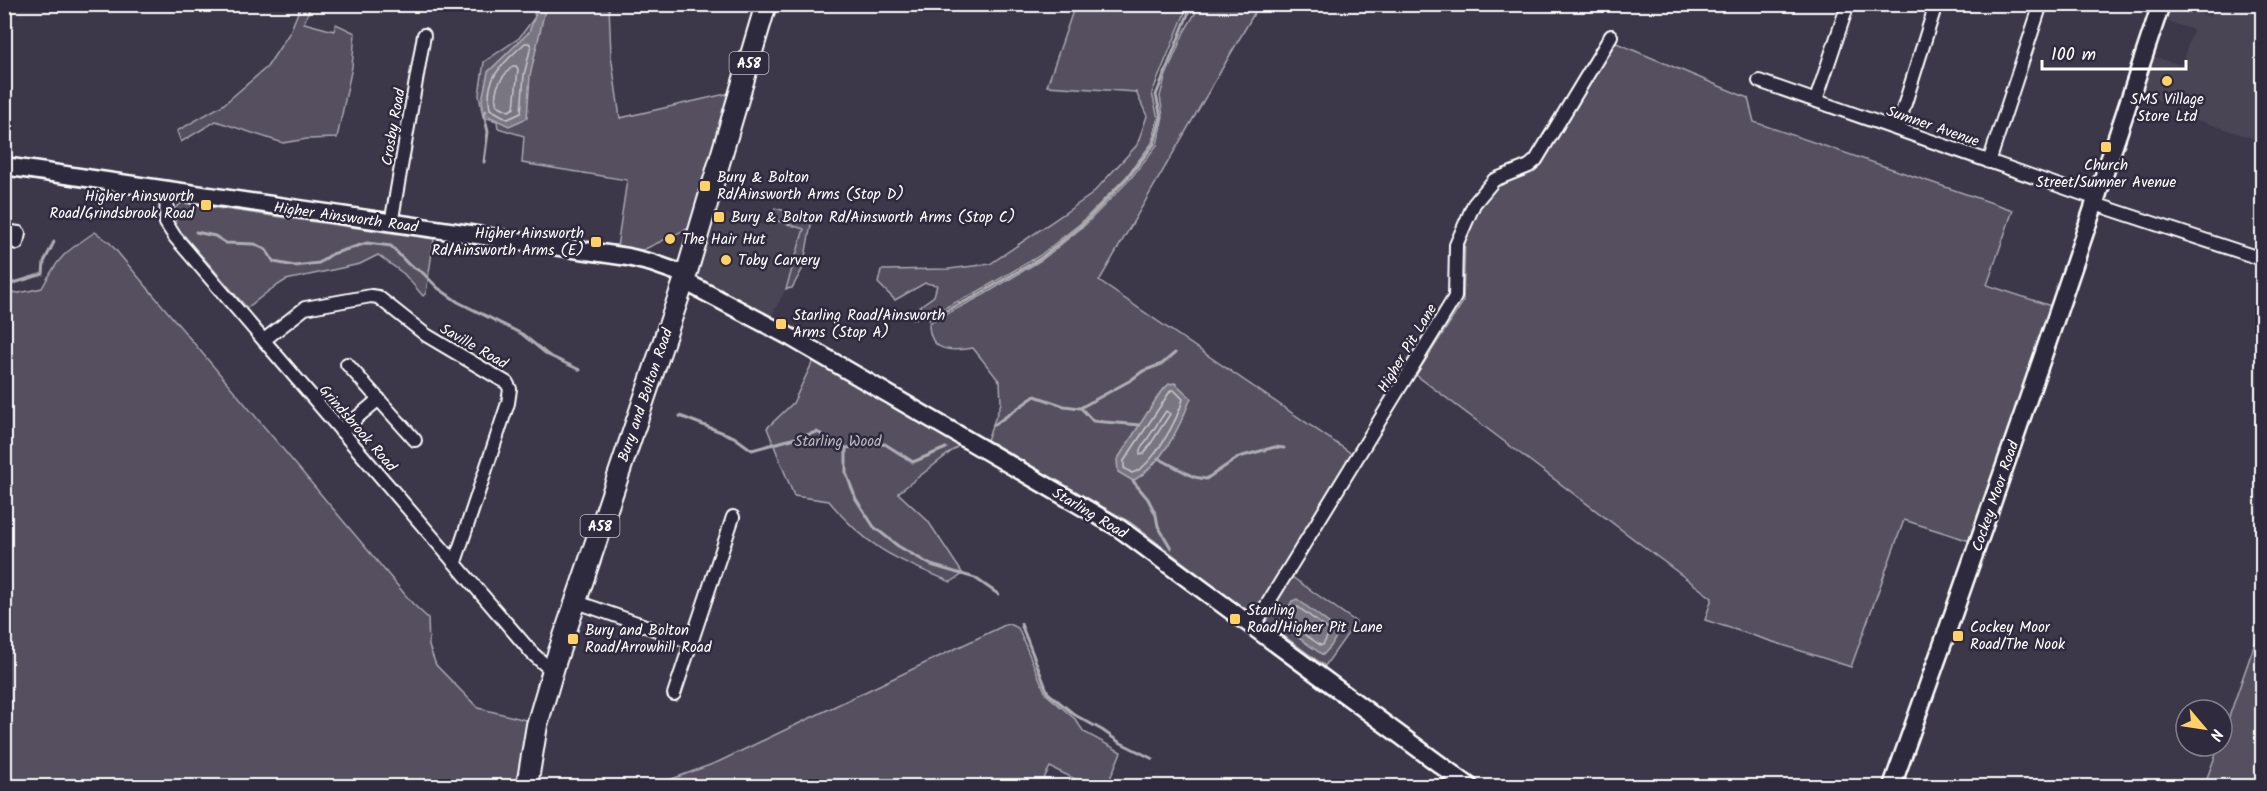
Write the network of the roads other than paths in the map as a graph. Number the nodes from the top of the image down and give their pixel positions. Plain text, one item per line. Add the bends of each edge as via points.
1 (766, 4) edge
2 (1848, 4) edge
3 (1936, 4) edge
4 (2041, 4) edge
5 (2161, 4) edge
6 (424, 35) dead end
7 (1611, 36) dead end
8 (1759, 81) dead end
9 (1816, 100) junction
10 (1897, 129) junction
11 (1989, 162) junction
12 (4, 166) edge
13 (167, 191) junction
14 (2096, 202) junction
15 (391, 224) junction
16 (4, 231) edge
17 (17, 243) dead end
18 (2262, 259) edge
19 (685, 278) junction
20 (264, 340) junction
21 (347, 364) dead end
22 (379, 399) junction
23 (341, 431) junction
24 (415, 440) dead end
25 (733, 517) dead end
26 (455, 562) junction
27 (574, 602) junction
28 (1254, 626) junction
29 (691, 642) junction
30 (553, 672) junction
31 (674, 694) dead end
32 (527, 786) edge
33 (1469, 786) edge
34 (1892, 786) edge

1 - 19 highway, Bury and Bolton Road / A58
2 - 9 street
3 - 10 street
4 - 11 street
5 - 14 main road, Cockey Moor Road
6 - 15 street, Crosby Road
7 - 28 street, Higher Pit Lane via 1536,160 1494,180 1474,204 1456,245 1455,297
8 - 9 street, Sumner Avenue
9 - 10 street, Sumner Avenue
10 - 11 street, Sumner Avenue
11 - 14 street, Sumner Avenue
12 - 13 main road, Higher Ainsworth Road
13 - 15 main road, Higher Ainsworth Road
13 - 20 street, Grindsbrook Road via 165,217 169,229
14 - 18 street, Sumner Avenue
14 - 34 main road, Cockey Moor Road
15 - 19 main road, Higher Ainsworth Road via 628,257
16 - 17 street via 19,233
19 - 27 highway, Bury and Bolton Road / A58
19 - 28 main road, Starling Road via 1119,528
20 - 23 street, Grindsbrook Road
20 - 26 street, Saville Road via 310,306 378,297 426,335 507,383 508,403
21 - 22 street
22 - 23 street
22 - 24 street
23 - 26 street, Grindsbrook Road
25 - 29 street
26 - 30 street, Grindsbrook Road via 532,653
27 - 29 street
27 - 30 highway, Bury and Bolton Road / A58
28 - 33 main road, Starling Road
29 - 31 street
30 - 32 highway, Bury and Bolton Road / A58 via 537,725

